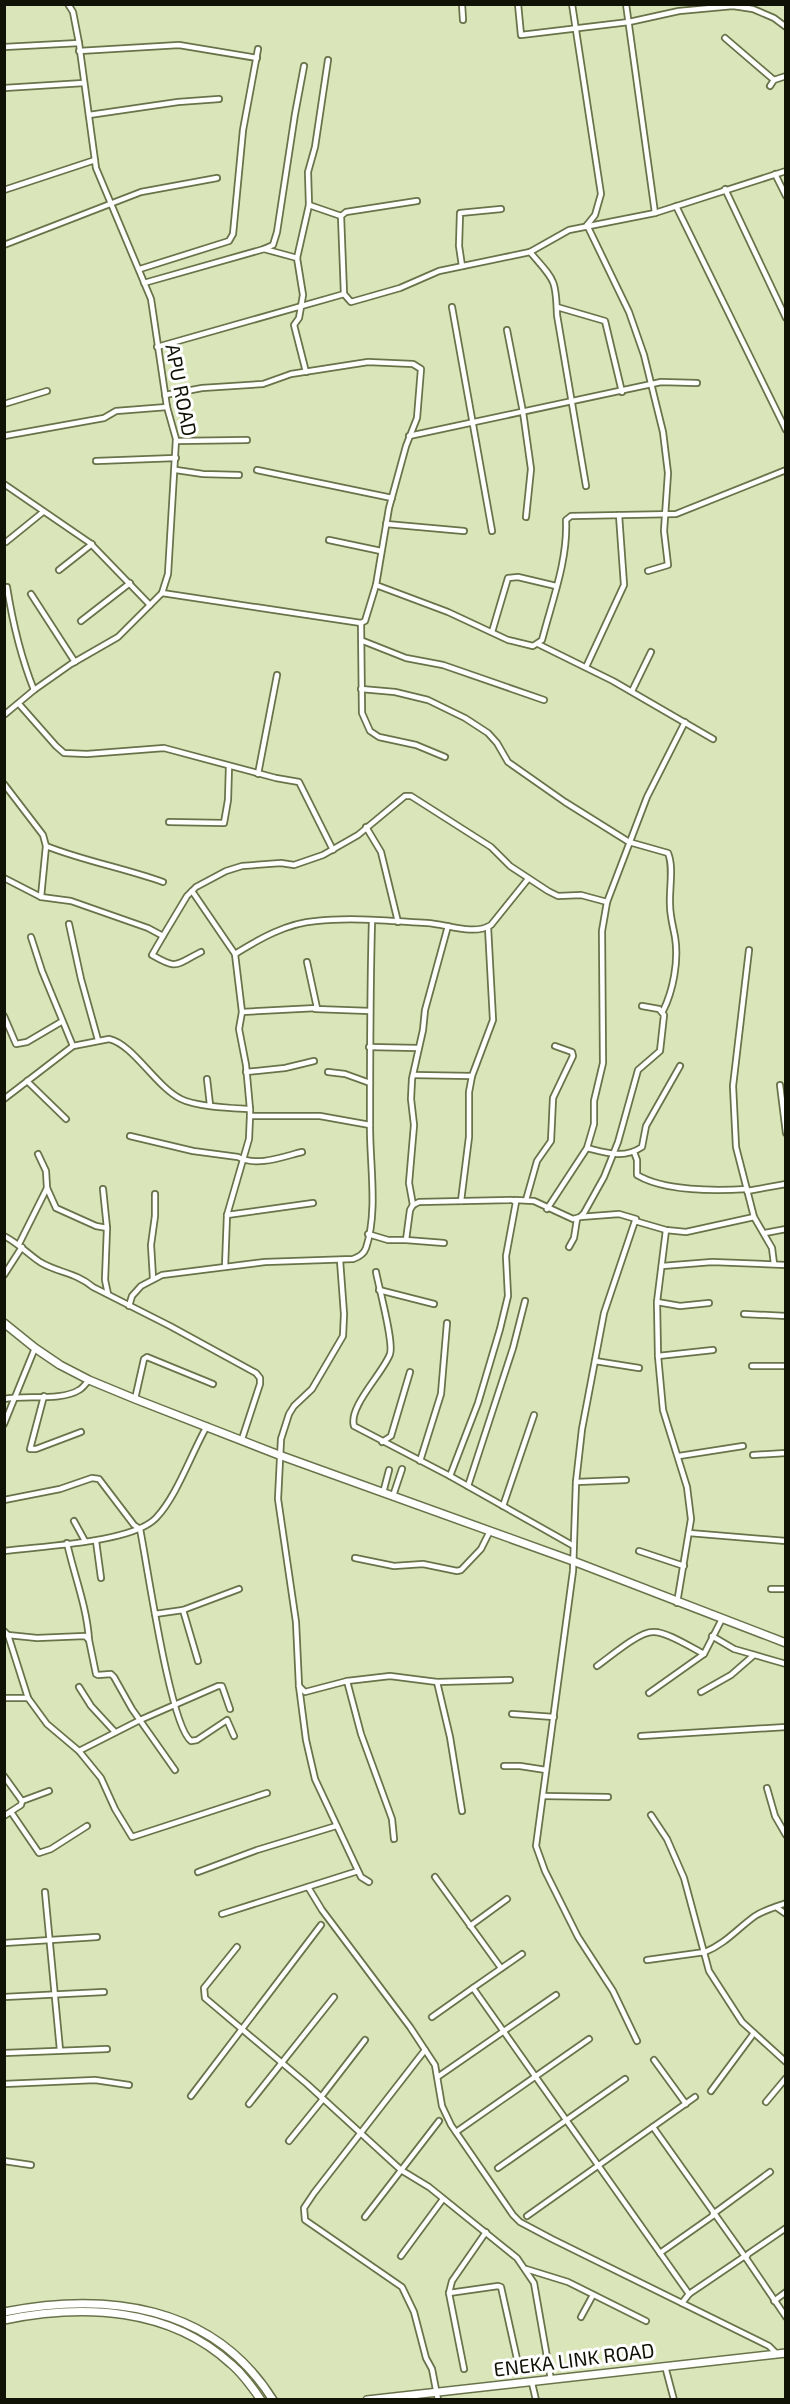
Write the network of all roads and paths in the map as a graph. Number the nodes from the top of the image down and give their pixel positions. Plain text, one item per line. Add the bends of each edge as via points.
1 (68, 4) edge
2 (462, 4) edge
3 (518, 4) edge
4 (572, 4) edge
5 (626, 4) edge
6 (733, 5) edge
7 (679, 8) edge
8 (463, 20) dead end
9 (629, 22) junction
10 (575, 27) junction
11 (786, 27) edge
12 (725, 38) dead end
13 (79, 43) junction
14 (4, 47) edge
15 (258, 49) dead end
16 (80, 51) junction
17 (257, 58) junction
18 (328, 60) dead end
19 (304, 66) dead end
20 (786, 76) edge
21 (774, 80) junction
22 (84, 83) junction
23 (770, 86) dead end
24 (4, 88) edge
25 (219, 99) dead end
26 (89, 115) junction
27 (95, 160) junction
28 (786, 171) edge
29 (775, 174) junction
30 (218, 178) dead end
31 (4, 190) edge
32 (725, 190) junction
33 (786, 196) edge
34 (417, 201) dead end
35 (110, 204) junction
36 (309, 205) junction
37 (676, 206) junction
38 (501, 209) dead end
39 (656, 213) junction
40 (341, 216) junction
41 (587, 225) junction
42 (4, 245) edge
43 (264, 249) junction
44 (530, 252) junction
45 (297, 258) junction
46 (462, 266) junction
47 (140, 269) junction
48 (144, 283) junction
49 (344, 294) junction
50 (300, 306) junction
51 (452, 307) dead end
52 (557, 307) junction
53 (786, 318) edge
54 (507, 330) dead end
55 (157, 347) junction
56 (306, 372) junction
57 (697, 383) dead end
58 (651, 386) junction
59 (47, 391) dead end
60 (622, 392) junction
61 (165, 394) junction
62 (572, 402) junction
63 (4, 404) edge
64 (167, 406) junction
65 (523, 412) junction
66 (473, 423) junction
67 (786, 430) edge
68 (4, 436) edge
69 (409, 436) junction
70 (247, 440) dead end
71 (176, 441) junction
72 (176, 458) junction
73 (96, 461) dead end
74 (176, 470) junction
75 (257, 470) dead end
76 (786, 470) edge
77 (239, 475) dead end
78 (4, 484) edge
79 (586, 486) dead end
80 (392, 498) junction
81 (44, 512) junction
82 (665, 514) junction
83 (619, 515) junction
84 (526, 517) dead end
85 (386, 524) junction
86 (464, 531) dead end
87 (492, 531) dead end
88 (329, 540) dead end
89 (6, 542) edge
90 (92, 544) junction
91 (381, 550) junction
92 (59, 570) dead end
93 (648, 571) dead end
94 (130, 583) junction
95 (376, 585) junction
96 (556, 586) junction
97 (7, 587) dead end
98 (30, 594) dead end
99 (162, 594) junction
100 (150, 605) junction
101 (81, 621) dead end
102 (362, 623) junction
103 (492, 632) junction
104 (363, 641) junction
105 (538, 644) junction
106 (651, 652) dead end
107 (75, 663) junction
108 (586, 667) junction
109 (277, 675) dead end
110 (361, 689) junction
111 (34, 690) junction
112 (632, 691) junction
113 (544, 700) dead end
114 (19, 704) junction
115 (4, 715) edge
116 (685, 722) junction
117 (713, 739) dead end
118 (445, 757) dead end
119 (229, 766) junction
120 (258, 774) junction
121 (4, 784) edge
122 (169, 822) dead end
123 (366, 827) junction
124 (629, 842) junction
125 (46, 846) junction
126 (333, 850) junction
127 (4, 878) edge
128 (528, 879) junction
129 (163, 882) dead end
130 (192, 891) junction
131 (41, 897) junction
132 (608, 902) junction
133 (372, 921) junction
134 (398, 922) junction
135 (69, 924) dead end
136 (448, 926) junction
137 (488, 927) junction
138 (163, 936) junction
139 (31, 937) dead end
140 (749, 950) dead end
141 (201, 951) dead end
142 (235, 954) junction
143 (307, 962) dead end
144 (642, 1006) dead end
145 (315, 1009) junction
146 (369, 1011) junction
147 (663, 1011) junction
148 (242, 1012) junction
149 (4, 1016) edge
150 (61, 1022) junction
151 (98, 1040) junction
152 (73, 1046) junction
153 (555, 1046) dead end
154 (369, 1047) junction
155 (418, 1048) junction
156 (314, 1061) dead end
157 (680, 1066) dead end
158 (246, 1072) junction
159 (328, 1072) dead end
160 (413, 1075) junction
161 (472, 1076) junction
162 (207, 1079) dead end
163 (27, 1081) junction
164 (370, 1083) junction
165 (780, 1085) dead end
166 (4, 1099) edge
167 (210, 1105) junction
168 (250, 1109) junction
169 (250, 1116) junction
170 (66, 1119) dead end
171 (370, 1125) junction
172 (786, 1133) edge
173 (130, 1136) dead end
174 (587, 1148) junction
175 (302, 1152) dead end
176 (634, 1152) junction
177 (38, 1154) dead end
178 (613, 1155) junction
179 (243, 1160) junction
180 (786, 1184) edge
181 (47, 1188) junction
182 (103, 1189) dead end
183 (747, 1190) junction
184 (155, 1194) dead end
185 (515, 1200) junction
186 (526, 1200) junction
187 (461, 1201) junction
188 (313, 1203) dead end
189 (413, 1205) junction
190 (547, 1209) junction
191 (227, 1215) junction
192 (754, 1217) junction
193 (578, 1218) junction
194 (636, 1220) junction
195 (107, 1228) junction
196 (786, 1229) edge
197 (666, 1230) junction
198 (765, 1233) junction
199 (369, 1234) junction
200 (4, 1236) edge
201 (406, 1240) junction
202 (444, 1243) dead end
203 (21, 1245) junction
204 (569, 1247) dead end
205 (340, 1260) junction
206 (774, 1264) junction
207 (786, 1265) edge
208 (662, 1266) junction
209 (225, 1267) junction
210 (376, 1272) dead end
211 (4, 1275) edge
212 (153, 1278) junction
213 (380, 1290) junction
214 (108, 1294) junction
215 (525, 1301) dead end
216 (657, 1302) junction
217 (709, 1303) dead end
218 (434, 1304) dead end
219 (129, 1306) junction
220 (744, 1314) dead end
221 (786, 1316) edge
222 (4, 1323) edge
223 (447, 1323) dead end
224 (35, 1348) junction
225 (713, 1350) dead end
226 (658, 1356) junction
227 (595, 1361) junction
228 (752, 1366) dead end
229 (786, 1366) edge
230 (639, 1368) dead end
231 (410, 1372) dead end
232 (89, 1380) junction
233 (213, 1383) dead end
234 (17, 1396) junction
235 (44, 1396) junction
236 (4, 1399) edge
237 (135, 1399) junction
238 (534, 1415) dead end
239 (4, 1424) edge
240 (207, 1426) junction
241 (81, 1432) dead end
242 (242, 1439) junction
243 (382, 1442) junction
244 (743, 1446) dead end
245 (786, 1453) edge
246 (279, 1455) junction
247 (753, 1455) dead end
248 (679, 1456) junction
249 (420, 1461) junction
250 (402, 1469) dead end
251 (389, 1470) dead end
252 (450, 1476) junction
253 (626, 1480) dead end
254 (576, 1482) junction
255 (468, 1486) junction
256 (382, 1493) junction
257 (393, 1496) junction
258 (4, 1500) edge
259 (504, 1506) junction
260 (74, 1521) dead end
261 (140, 1529) junction
262 (489, 1533) junction
263 (690, 1533) junction
264 (96, 1540) junction
265 (786, 1541) edge
266 (85, 1542) junction
267 (68, 1543) junction
268 (572, 1545) junction
269 (4, 1551) edge
270 (639, 1551) dead end
271 (355, 1558) dead end
272 (573, 1561) junction
273 (684, 1566) junction
274 (101, 1578) dead end
275 (239, 1589) dead end
276 (771, 1589) dead end
277 (786, 1589) edge
278 (677, 1603) junction
279 (183, 1610) junction
280 (155, 1614) junction
281 (722, 1619) junction
282 (6, 1633) edge
283 (712, 1636) junction
284 (89, 1640) junction
285 (786, 1643) edge
286 (704, 1654) junction
287 (754, 1655) junction
288 (198, 1661) dead end
289 (786, 1664) edge
290 (597, 1666) dead end
291 (510, 1680) dead end
292 (347, 1681) junction
293 (437, 1682) junction
294 (298, 1686) junction
295 (80, 1687) dead end
296 (701, 1692) dead end
297 (650, 1693) dead end
298 (4, 1698) edge
299 (28, 1698) junction
300 (173, 1705) junction
301 (230, 1709) dead end
302 (512, 1714) dead end
303 (554, 1717) junction
304 (140, 1720) junction
305 (786, 1727) edge
306 (115, 1732) junction
307 (234, 1736) dead end
308 (641, 1736) dead end
309 (79, 1751) junction
310 (504, 1766) dead end
311 (175, 1770) dead end
312 (546, 1770) junction
313 (4, 1776) edge
314 (767, 1788) dead end
315 (50, 1791) dead end
316 (267, 1793) dead end
317 (543, 1796) junction
318 (608, 1797) dead end
319 (22, 1801) junction
320 (462, 1811) dead end
321 (11, 1812) junction
322 (651, 1815) dead end
323 (4, 1816) edge
324 (87, 1826) dead end
325 (336, 1826) junction
326 (786, 1836) edge
327 (394, 1839) dead end
328 (358, 1871) junction
329 (198, 1872) dead end
330 (435, 1877) dead end
331 (369, 1882) dead end
332 (308, 1887) junction
333 (45, 1892) dead end
334 (507, 1899) dead end
335 (786, 1903) edge
336 (776, 1907) junction
337 (222, 1914) dead end
338 (786, 1914) edge
339 (321, 1925) dead end
340 (470, 1926) junction
341 (97, 1937) dead end
342 (50, 1940) junction
343 (4, 1943) edge
344 (237, 1947) dead end
345 (705, 1952) junction
346 (522, 1954) dead end
347 (647, 1960) dead end
348 (501, 1968) junction
349 (473, 1988) junction
350 (104, 1992) dead end
351 (55, 1994) junction
352 (556, 1995) dead end
353 (4, 1997) edge
354 (334, 1997) dead end
355 (432, 2017) dead end
356 (242, 2031) junction
357 (504, 2031) junction
358 (754, 2033) junction
359 (589, 2039) dead end
360 (365, 2040) dead end
361 (637, 2041) dead end
362 (107, 2049) dead end
363 (60, 2050) junction
364 (425, 2050) junction
365 (4, 2053) edge
366 (654, 2060) dead end
367 (786, 2062) edge
368 (282, 2063) junction
369 (438, 2076) junction
370 (536, 2076) junction
371 (786, 2078) edge
372 (625, 2079) dead end
373 (4, 2084) edge
374 (129, 2085) dead end
375 (711, 2091) dead end
376 (191, 2096) dead end
377 (695, 2097) dead end
378 (322, 2098) junction
379 (766, 2102) dead end
380 (249, 2104) dead end
381 (686, 2104) junction
382 (567, 2120) junction
383 (439, 2121) dead end
384 (653, 2127) junction
385 (456, 2132) junction
386 (361, 2134) junction
387 (289, 2142) dead end
388 (4, 2161) edge
389 (31, 2165) dead end
390 (598, 2165) junction
391 (498, 2168) dead end
392 (401, 2170) junction
393 (770, 2172) dead end
394 (443, 2199) junction
395 (714, 2214) junction
396 (527, 2216) dead end
397 (365, 2217) dead end
398 (786, 2228) edge
399 (486, 2232) junction
400 (660, 2253) junction
401 (401, 2256) dead end
402 (746, 2257) junction
403 (526, 2269) junction
404 (786, 2292) edge
405 (449, 2293) junction
406 (689, 2294) junction
407 (593, 2295) junction
408 (774, 2301) junction
409 (682, 2303) junction
410 (4, 2312) edge
411 (581, 2317) dead end
412 (786, 2317) edge
413 (4, 2320) edge
414 (646, 2321) dead end
415 (786, 2353) edge
416 (776, 2354) junction
417 (517, 2359) dead end
418 (665, 2366) junction
419 (464, 2369) dead end
420 (551, 2379) junction
421 (531, 2383) junction
422 (438, 2396) edge
423 (261, 2400) edge
424 (273, 2400) edge
425 (367, 2400) edge
426 (536, 2400) edge
427 (674, 2400) edge

1 - 13 street, APU ROAD
2 - 8 street
3 - 10 street via 521,35
4 - 10 street
5 - 9 street
6 - 7 street
6 - 11 street via 753,9
7 - 9 street
9 - 10 street
9 - 39 street
10 - 41 street via 601,194 595,215
12 - 21 street
13 - 14 street
13 - 16 street, APU ROAD
15 - 17 street
16 - 17 street via 179,45
16 - 22 street, APU ROAD
17 - 47 street via 243,130 233,234 229,241
18 - 36 street via 308,172
19 - 43 street via 277,232 273,245
20 - 21 street
21 - 23 street
22 - 24 street
22 - 26 street, APU ROAD
25 - 26 street
26 - 27 street, APU ROAD
27 - 31 street
27 - 35 street, APU ROAD
28 - 29 street
29 - 32 street
29 - 33 street
30 - 35 street via 159,187
32 - 37 street
32 - 53 street
34 - 40 street
35 - 42 street
35 - 47 street, APU ROAD
36 - 40 street
36 - 45 street
37 - 39 street
37 - 67 street
38 - 46 street via 460,213
39 - 41 street
40 - 49 street
41 - 44 street via 569,230
41 - 58 street via 629,312
43 - 45 street
43 - 48 street
44 - 46 street
44 - 52 street via 554,280
45 - 50 street via 303,295
46 - 49 street via 355,302
47 - 48 street, APU ROAD
48 - 55 street, APU ROAD
49 - 50 street
50 - 55 street
50 - 56 street via 294,325
51 - 66 street
52 - 60 street via 605,321
52 - 62 street
54 - 65 street
55 - 61 street, APU ROAD
56 - 61 street via 263,384
56 - 69 street via 368,362 417,364 421,369 420,399
57 - 58 street via 661,382
58 - 60 street
58 - 82 street via 666,450
59 - 63 street
60 - 62 street
61 - 64 street, APU ROAD
62 - 65 street
62 - 79 street
64 - 68 street via 116,411 104,418
64 - 71 street, APU ROAD
65 - 66 street
65 - 84 street via 531,469
66 - 69 street
66 - 87 street
69 - 80 street
70 - 71 street
71 - 72 street, APU ROAD
72 - 73 street
72 - 74 street, APU ROAD
74 - 77 street
74 - 99 street, APU ROAD via 168,574
75 - 80 street
76 - 82 street via 690,510
78 - 81 street
80 - 85 street
81 - 89 street
81 - 90 street
82 - 83 street
82 - 93 street via 668,565
83 - 96 street via 571,516 566,520
83 - 108 street via 624,585
85 - 86 street
85 - 91 street
88 - 91 street
90 - 92 street
90 - 94 street
91 - 95 street
94 - 100 street
94 - 101 street
95 - 102 street via 367,619
95 - 103 street
96 - 103 street via 508,578
96 - 105 street
97 - 111 street via 16,638
98 - 107 street
99 - 100 street
99 - 102 street
100 - 107 street via 118,637
102 - 104 street
103 - 105 street via 508,640
104 - 110 street
104 - 113 street
105 - 108 street
106 - 112 street
107 - 111 street
108 - 112 street
109 - 120 street
110 - 118 street via 363,713 370,731
110 - 124 street via 428,700 465,718 488,733 507,762
111 - 114 street
112 - 116 street
114 - 115 street
114 - 119 street via 64,753 164,748
116 - 117 street
116 - 124 street
119 - 120 street
119 - 122 street via 224,823
120 - 126 street via 299,782
121 - 125 street via 37,825
123 - 126 street
123 - 128 street via 405,796 411,796 491,847
123 - 134 street via 381,852
124 - 132 street
124 - 147 street via 668,853 670,858 675,962
125 - 129 street
125 - 131 street
126 - 130 street via 294,865 281,862 242,866
127 - 131 street
128 - 132 street via 558,896 581,895
128 - 137 street
130 - 138 street
130 - 142 street
131 - 138 street via 71,901
132 - 174 street via 602,931 603,1063
133 - 134 street
133 - 142 street via 303,923
133 - 146 street
134 - 136 street
135 - 151 street
136 - 137 street
136 - 155 street via 429,990
137 - 161 street via 493,1020
138 - 141 street via 152,955 169,965
139 - 150 street
140 - 183 street via 733,1086 736,1147
142 - 148 street
143 - 145 street
144 - 147 street
145 - 146 street
145 - 148 street
146 - 154 street
147 - 178 street via 660,1051 638,1070
148 - 158 street via 239,1029
149 - 150 street via 16,1044 27,1042
150 - 152 street
151 - 152 street
151 - 167 street via 115,1040 167,1091 183,1100
152 - 163 street
153 - 186 street via 572,1052 573,1056 553,1098 550,1142 537,1161
154 - 155 street
154 - 164 street
155 - 160 street
156 - 158 street
157 - 176 street via 646,1126 642,1147
158 - 168 street
159 - 164 street
160 - 161 street
160 - 189 street via 409,1183
161 - 187 street
162 - 167 street
163 - 166 street
163 - 170 street
164 - 171 street
165 - 172 street
167 - 168 street
168 - 169 street
169 - 171 street via 320,1116
169 - 179 street
171 - 199 street via 373,1199
173 - 179 street
174 - 178 street
174 - 190 street
175 - 179 street via 269,1161
176 - 178 street
176 - 183 street via 637,1175 654,1183
177 - 181 street via 46,1171
178 - 193 street via 590,1203
179 - 191 street
180 - 183 street
181 - 195 street via 56,1208
181 - 203 street
182 - 195 street
183 - 192 street
184 - 212 street
185 - 186 street
185 - 187 street
185 - 252 street via 506,1256 508,1296 478,1403
186 - 190 street
187 - 189 street
188 - 191 street
189 - 201 street
190 - 193 street
191 - 209 street
192 - 197 street via 695,1232
192 - 198 street
193 - 194 street via 619,1214
193 - 204 street
194 - 197 street
194 - 227 street via 604,1313
195 - 214 street
196 - 198 street
197 - 208 street
198 - 206 street
199 - 201 street
199 - 205 street via 361,1256
200 - 203 street
201 - 202 street
203 - 211 street
203 - 214 street via 40,1262 73,1273
205 - 209 street
205 - 246 street via 343,1336 312,1389 289,1414
206 - 207 street
206 - 208 street via 712,1262
208 - 216 street
209 - 212 street
210 - 213 street
212 - 219 street via 136,1291
213 - 218 street
213 - 243 street via 392,1343 390,1353 352,1421
214 - 219 street
215 - 255 street
216 - 217 street via 680,1306
216 - 226 street
219 - 242 street via 256,1373 261,1384
220 - 221 street
222 - 224 street
223 - 249 street via 441,1394
224 - 232 street
224 - 234 street
225 - 226 street
226 - 248 street via 663,1410
227 - 230 street
227 - 254 street
228 - 229 street
231 - 243 street via 391,1436
232 - 235 street via 80,1390 69,1394
232 - 237 street
233 - 237 street via 147,1357
234 - 235 street
234 - 236 street
234 - 239 street
235 - 241 street via 30,1449
237 - 240 street
238 - 259 street
240 - 242 street
240 - 261 street via 160,1513
242 - 246 street
243 - 249 street
244 - 248 street
245 - 247 street
246 - 256 street
246 - 294 street via 280,1521 296,1622
248 - 263 street via 687,1487
249 - 252 street
250 - 257 street
251 - 256 street
252 - 255 street
253 - 254 street
254 - 268 street
255 - 259 street
256 - 257 street
257 - 262 street
258 - 261 street via 96,1478
259 - 268 street
260 - 266 street
261 - 264 street
261 - 280 street
262 - 271 street via 481,1549 457,1571 423,1564 394,1566
262 - 272 street
263 - 265 street
263 - 273 street
264 - 266 street
264 - 274 street
266 - 267 street
267 - 269 street
267 - 284 street
268 - 272 street
270 - 273 street
272 - 278 street
272 - 303 street
273 - 278 street
275 - 279 street
276 - 277 street
278 - 281 street
279 - 280 street
279 - 288 street
280 - 300 street
281 - 283 street
281 - 285 street
282 - 284 street via 37,1638 79,1636
282 - 299 street
283 - 286 street
283 - 287 street
284 - 304 street via 96,1674 114,1677
286 - 290 street via 653,1632 643,1634
286 - 297 street
287 - 289 street
287 - 296 street
291 - 293 street
292 - 293 street via 390,1676
292 - 294 street via 305,1692
292 - 327 street via 361,1734 392,1820
293 - 320 street
294 - 325 street via 315,1779
295 - 306 street
298 - 299 street
299 - 309 street via 47,1724
300 - 301 street via 222,1686
300 - 304 street
300 - 307 street via 191,1741 227,1720
302 - 303 street
303 - 312 street
304 - 306 street
304 - 311 street
305 - 308 street
306 - 309 street
309 - 316 street via 101,1778 132,1837
310 - 312 street
312 - 317 street
313 - 319 street
314 - 326 street
315 - 319 street
317 - 318 street
317 - 361 street via 537,1853 578,1937 613,1991
319 - 321 street
321 - 323 street
321 - 324 street via 39,1853
322 - 345 street via 667,1839 684,1878
325 - 328 street
325 - 329 street
328 - 331 street
328 - 332 street
330 - 340 street
332 - 337 street
332 - 364 street
333 - 342 street
334 - 340 street
335 - 336 street
336 - 338 street
336 - 345 street via 758,1914 724,1943
339 - 356 street
340 - 348 street
341 - 342 street
342 - 343 street
342 - 351 street
344 - 356 street via 203,1992
345 - 347 street
345 - 358 street via 709,1971 719,1988
346 - 348 street
348 - 349 street
349 - 355 street
349 - 357 street
350 - 351 street
351 - 353 street
351 - 363 street
352 - 357 street
354 - 368 street
356 - 368 street
356 - 376 street
357 - 369 street
357 - 370 street
358 - 367 street
358 - 375 street
359 - 370 street
360 - 378 street
362 - 363 street
363 - 365 street
364 - 369 street
364 - 386 street
366 - 381 street
368 - 378 street
368 - 380 street
369 - 385 street via 442,2106
370 - 382 street
370 - 385 street
371 - 379 street
372 - 382 street
373 - 374 street via 95,2080
377 - 381 street
378 - 386 street
378 - 387 street
381 - 384 street
382 - 390 street
382 - 391 street
383 - 392 street
384 - 390 street
384 - 395 street
385 - 409 street via 520,2222
386 - 392 street
386 - 422 street via 304,2208 305,2220 402,2287 414,2312
388 - 389 street
390 - 396 street
390 - 400 street
392 - 394 street
392 - 397 street
393 - 395 street
394 - 399 street
394 - 401 street
395 - 400 street
395 - 402 street
398 - 402 street
399 - 403 street
399 - 405 street via 452,2281
400 - 406 street
402 - 406 street
402 - 408 street
403 - 407 street via 560,2278
403 - 420 street via 534,2283
404 - 408 street
405 - 417 street via 501,2287
405 - 419 street
406 - 409 street
407 - 411 street
407 - 414 street
408 - 412 street
409 - 416 street via 769,2346
410 - 424 street via 73,2303 157,2312 194,2327 221,2344 248,2368
413 - 423 street via 93,2311 156,2321 180,2330 217,2353
415 - 416 street, ENEKA LINK ROAD
416 - 418 street, ENEKA LINK ROAD
418 - 420 street, ENEKA LINK ROAD
418 - 427 street
420 - 421 street, ENEKA LINK ROAD
421 - 422 street, ENEKA LINK ROAD
421 - 426 street
422 - 425 street, ENEKA LINK ROAD

